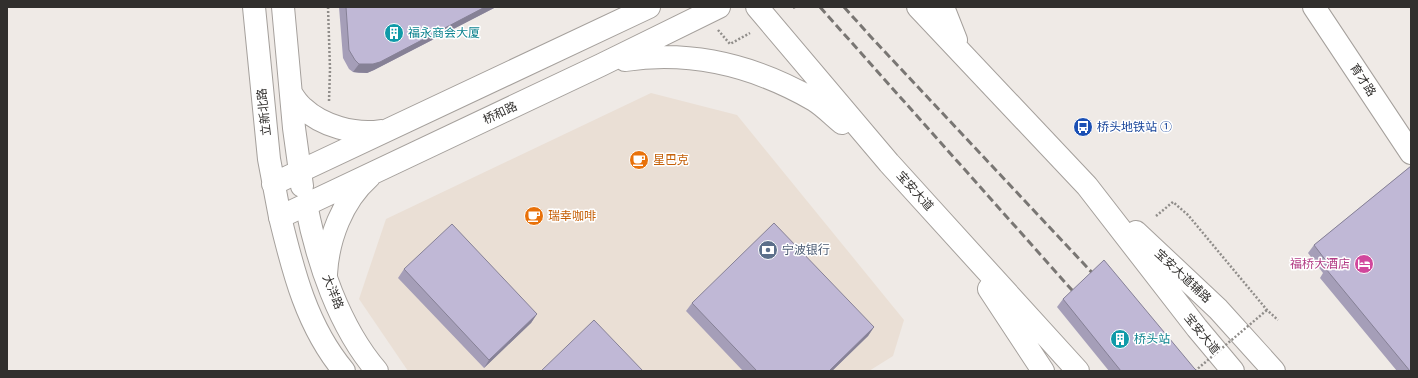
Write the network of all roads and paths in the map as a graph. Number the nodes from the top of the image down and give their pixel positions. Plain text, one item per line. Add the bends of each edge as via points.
1 (254, 7) edge
2 (283, 7) edge
3 (328, 7) edge
4 (613, 7) edge
5 (649, 7) edge
6 (757, 7) edge
7 (918, 7) edge
8 (943, 7) edge
9 (1314, 7) edge
10 (718, 18) edge
11 (750, 33) dead end
12 (591, 34) junction
13 (962, 54) junction
14 (601, 65) junction
15 (291, 93) junction
16 (328, 123) junction
17 (386, 131) junction
18 (1411, 153) edge
19 (888, 163) junction
20 (377, 170) junction
21 (300, 172) junction
22 (274, 184) junction
23 (1086, 186) junction
24 (306, 204) junction
25 (1156, 216) dead end
26 (280, 217) junction
27 (953, 234) junction
28 (326, 274) junction
29 (1267, 310) junction
30 (1278, 320) dead end
31 (344, 371) edge
32 (377, 371) edge
33 (1043, 371) edge
34 (1078, 371) edge
35 (1195, 371) edge
36 (1233, 371) edge
37 (1274, 371) edge

1 - 22 main road, 立新北路 via 265,126
2 - 15 main road
3 - 16 path
4 - 12 main road
5 - 12 main road
6 - 19 main road, 宝安大道
7 - 13 main road, 宝安大道
8 - 13 main road
9 - 18 main road, 育才路
10 - 11 path via 730,44
10 - 14 main road, 桥和路 via 705,15
12 - 17 main road
13 - 23 main road, 宝安大道
14 - 19 main road via 648,56 677,56 731,64 815,101
14 - 20 main road, 桥和路
15 - 16 main road via 302,108
15 - 21 main road
16 - 17 main road via 362,132
17 - 21 main road
19 - 27 main road, 宝安大道
20 - 24 main road, 桥和路
20 - 28 main road via 367,178 343,212 333,234
21 - 22 main road
21 - 24 main road
22 - 26 main road, 立新北路
23 - 36 main road, 宝安大道
23 - 37 main road, 宝安大道辅路 via 1218,309
24 - 26 main road, 桥和路
24 - 28 main road, 大洋路 via 314,242
25 - 29 path via 1173,202 1188,214
26 - 31 main road via 302,294 319,334
27 - 33 main road
27 - 34 main road, 宝安大道
28 - 32 main road, 大洋路 via 350,331
29 - 30 path
29 - 35 path, bridge

